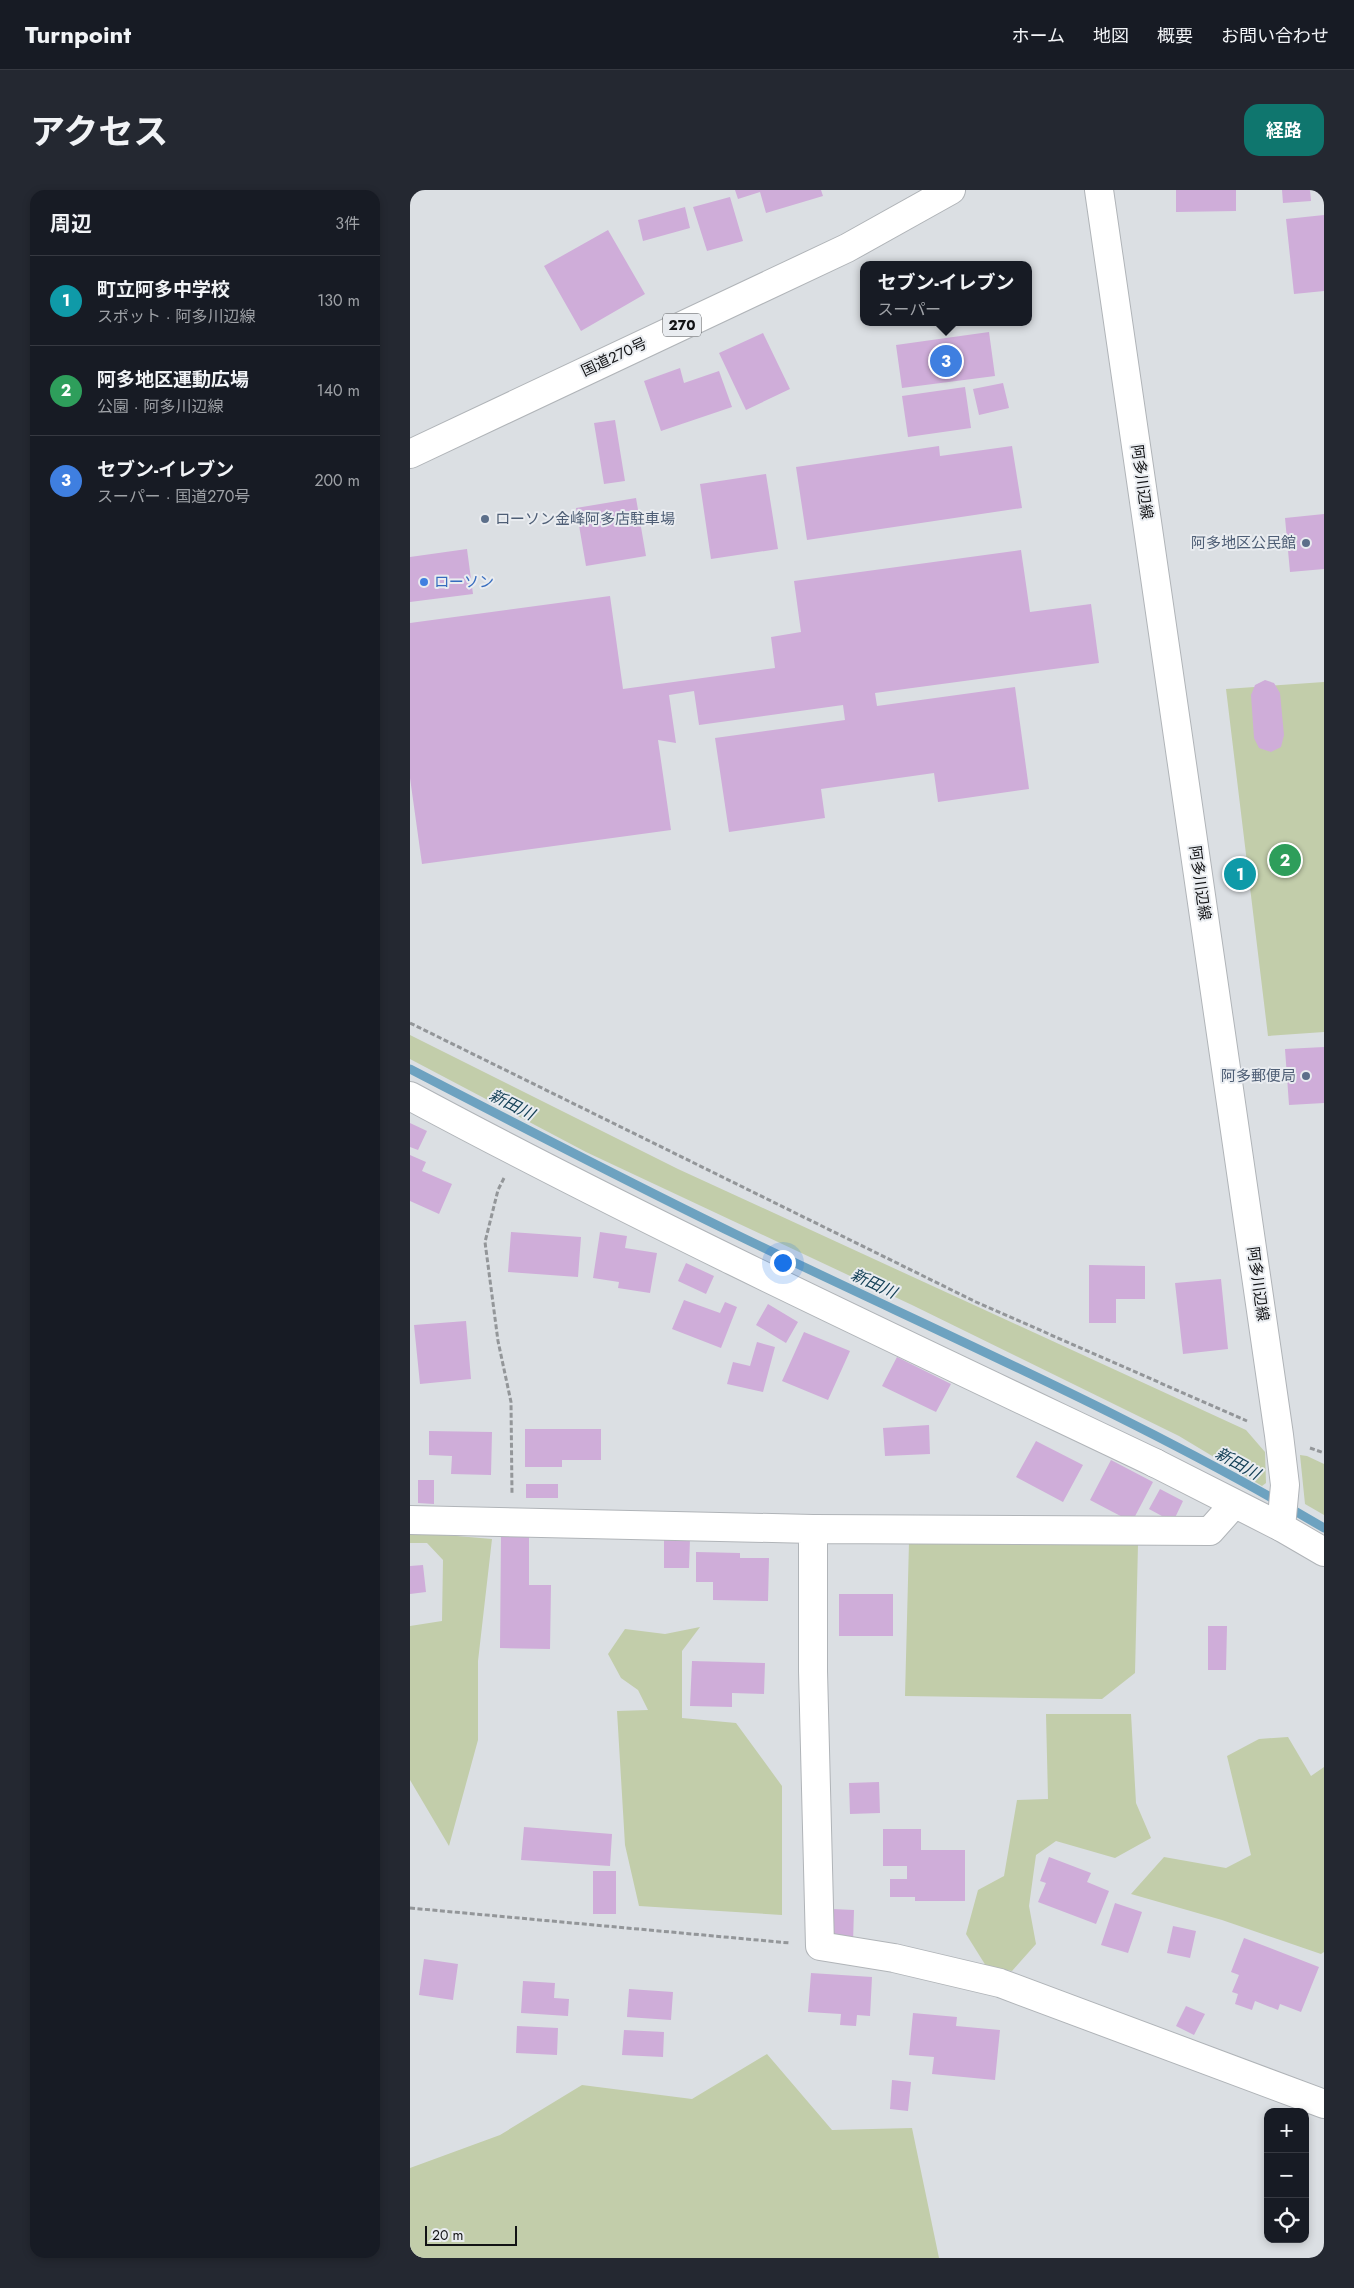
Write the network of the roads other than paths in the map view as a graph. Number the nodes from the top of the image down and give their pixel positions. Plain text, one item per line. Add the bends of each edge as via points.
1 (951, 190) edge
2 (1099, 190) edge
3 (410, 454) edge
4 (410, 1096) edge
5 (1234, 1504) junction
6 (1282, 1512) junction
7 (410, 1520) edge
8 (813, 1529) junction
9 (1324, 1552) edge
10 (1324, 2104) edge

1 - 3 main road, 国道270号 / 270 via 847,248
2 - 6 main road, 阿多川辺線 via 1280,1435
4 - 5 main road via 516,1153
5 - 6 main road
5 - 8 main road via 1210,1531
6 - 9 main road
7 - 8 main road
8 - 10 main road via 813,1680 820,1946 894,1958 1000,1983

